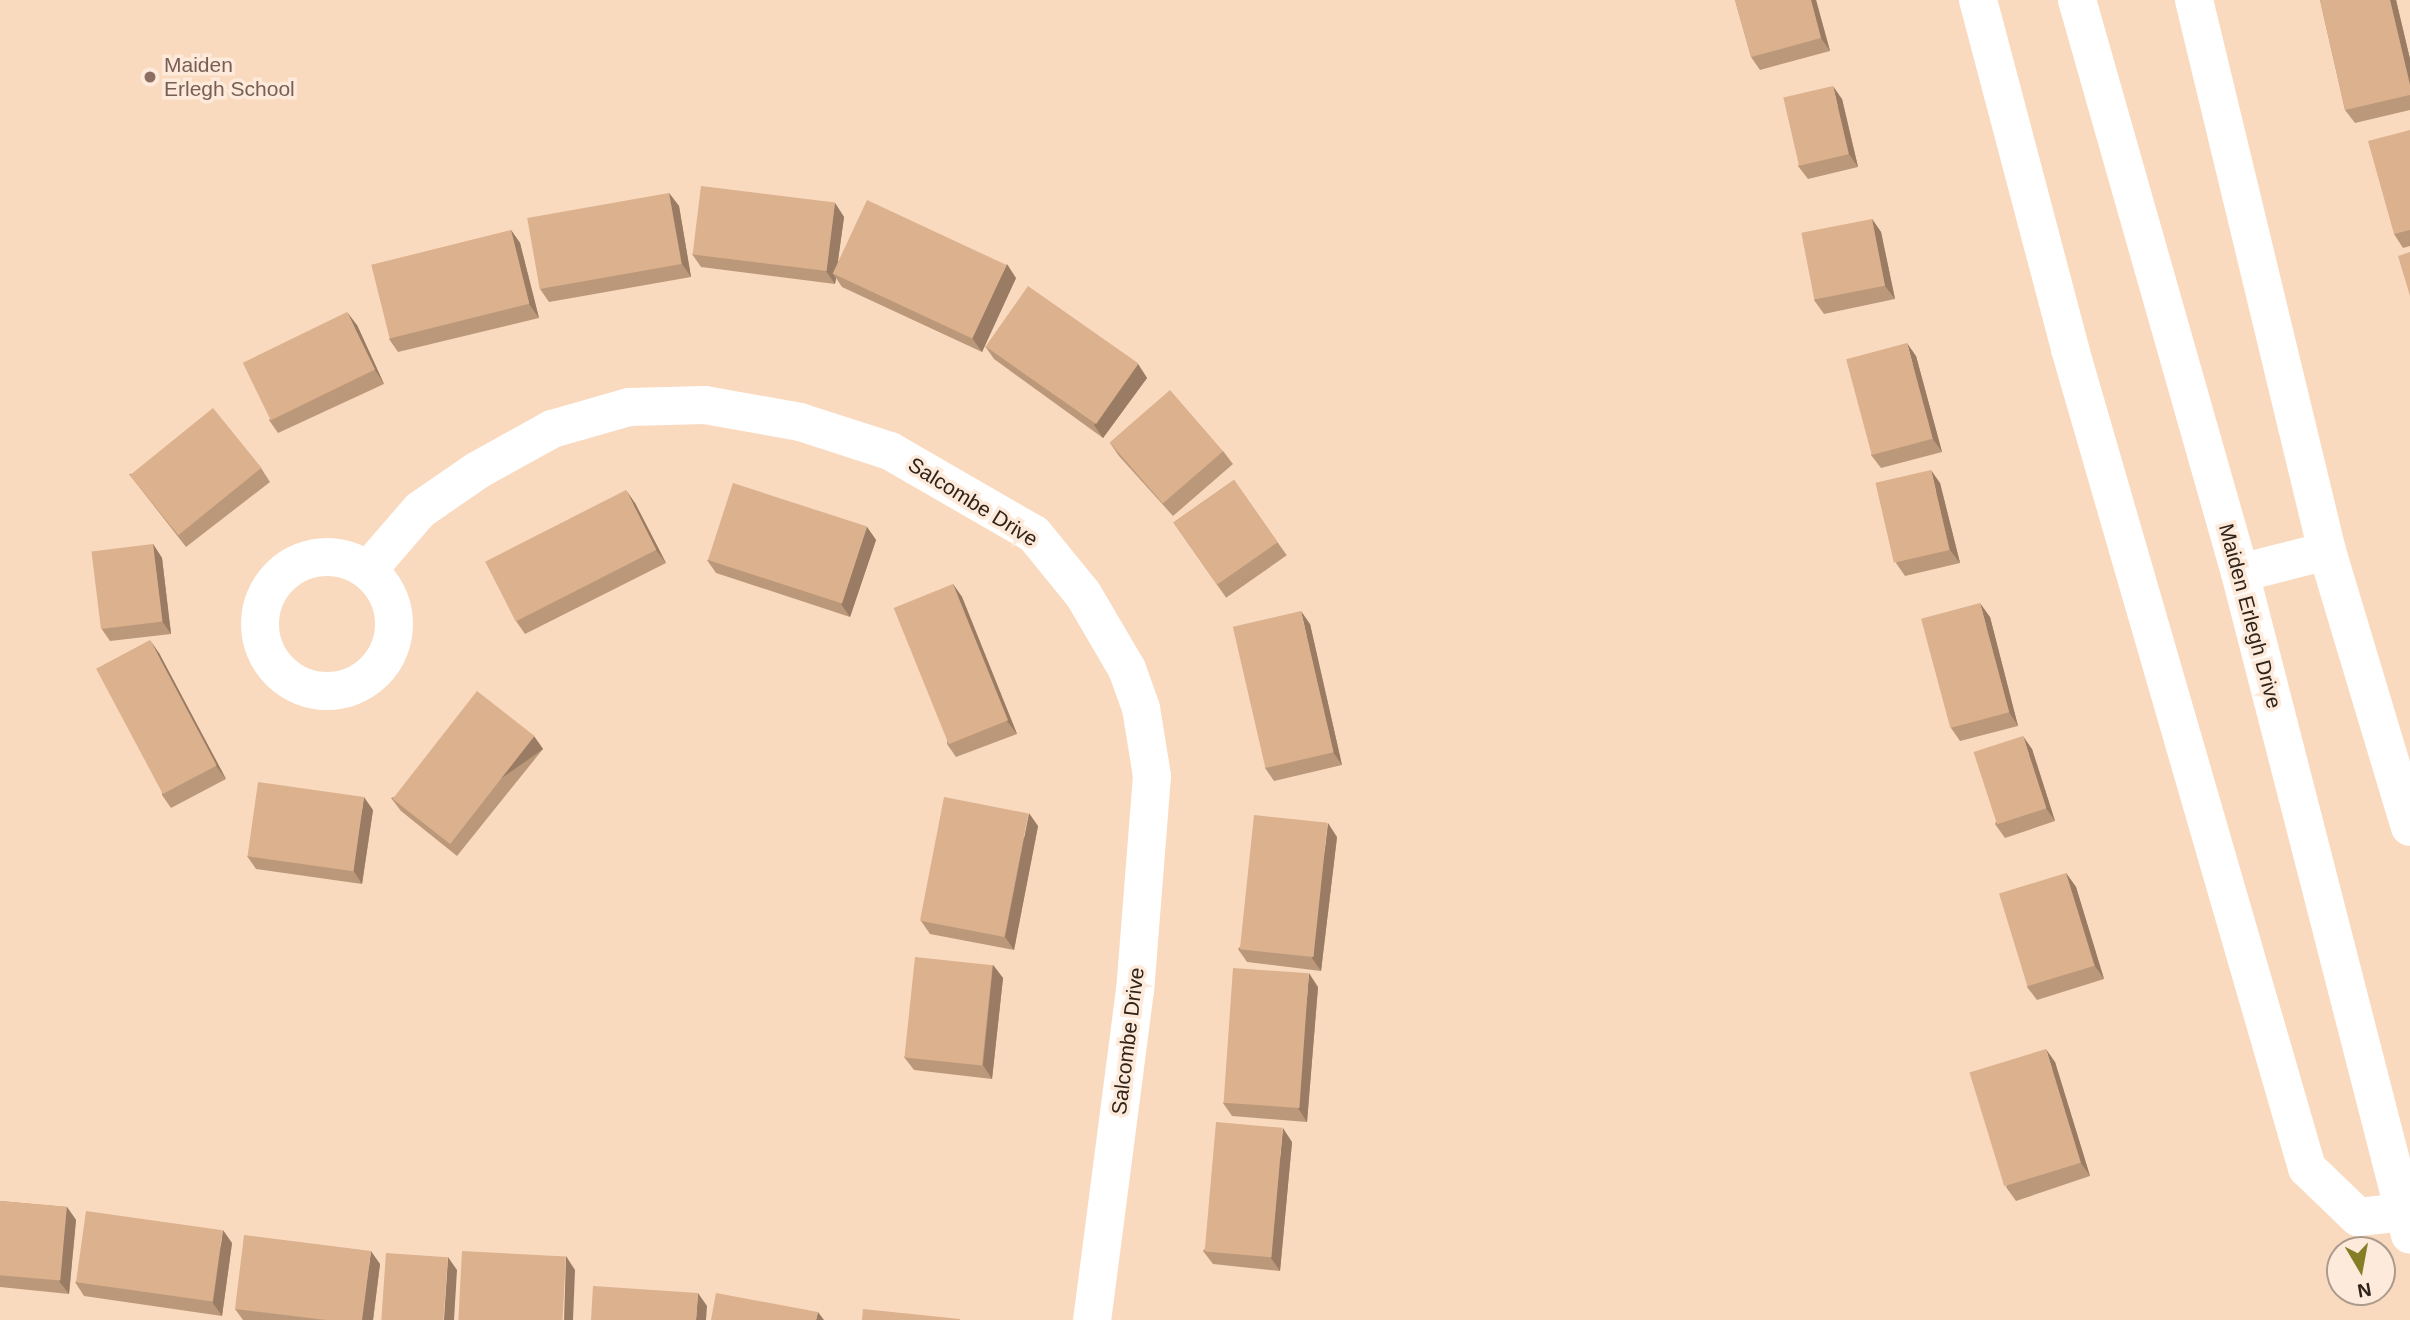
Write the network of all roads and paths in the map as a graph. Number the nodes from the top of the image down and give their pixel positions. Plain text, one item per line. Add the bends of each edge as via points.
1 (1978, 0) edge
2 (2077, 0) edge
3 (2194, 0) edge
4 (2327, 551) junction
5 (368, 570) dead end
6 (2240, 573) junction
7 (2410, 827) edge
8 (2407, 1223) edge
9 (1092, 1320) edge

1 - 8 street via 2078,375 2307,1168 2358,1217
2 - 6 street, Maiden Erlegh Drive
3 - 4 street
4 - 6 street
4 - 7 street
5 - 9 street, Salcombe Drive via 420,510 478,470 552,429 629,407 705,405 800,422 890,451 1034,534 1083,594 1127,669 1141,708 1152,776 1135,990
6 - 8 street, Maiden Erlegh Drive

